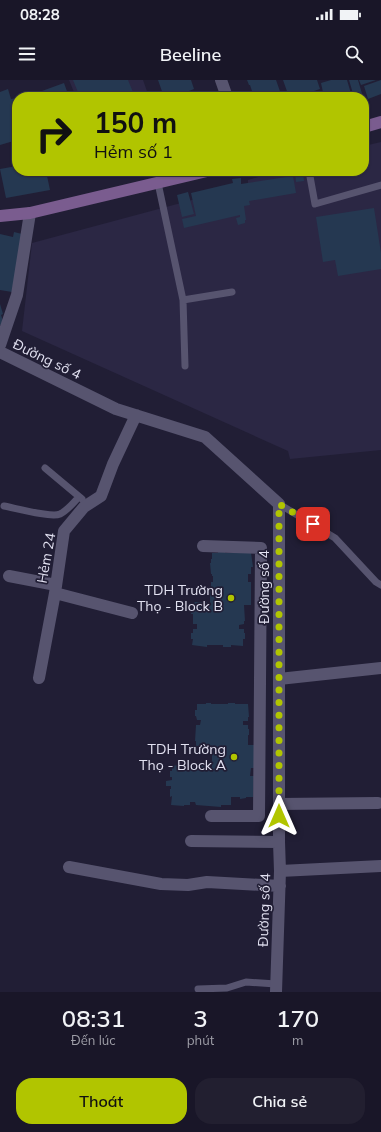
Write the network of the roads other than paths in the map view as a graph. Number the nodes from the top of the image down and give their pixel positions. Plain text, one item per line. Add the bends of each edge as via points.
1 (221, 80) edge
2 (225, 92) edge
3 (381, 122) edge
4 (369, 126) edge
5 (187, 176) edge
6 (310, 176) edge
7 (158, 183) junction
8 (381, 185) edge
9 (30, 213) junction
10 (0, 216) edge
11 (232, 292) dead end
12 (183, 300) junction
13 (0, 345) edge
14 (0, 352) edge
15 (185, 366) dead end
16 (136, 415) junction
17 (45, 468) dead end
18 (84, 501) junction
19 (279, 504) junction
20 (4, 506) dead end
21 (203, 546) dead end
22 (9, 576) dead end
23 (381, 586) edge
24 (55, 589) junction
25 (279, 592) junction
26 (262, 594) junction
27 (132, 613) dead end
28 (381, 668) edge
29 (39, 678) dead end
30 (279, 679) junction
31 (378, 803) dead end
32 (279, 804) junction
33 (212, 816) dead end
34 (191, 842) dead end
35 (279, 842) junction
36 (381, 866) edge
37 (69, 867) dead end
38 (280, 871) junction
39 (280, 886) junction
40 (276, 988) edge
41 (198, 989) dead end

1 - 2 street
3 - 4 main road
5 - 7 main road
6 - 8 lane via 315,204
7 - 9 main road
7 - 12 lane
9 - 10 main road
9 - 13 street, Đường số 4 via 17,295
11 - 12 lane
12 - 15 lane
14 - 16 street, Đường số 4 via 116,409
16 - 18 street, Hẻm 24 via 101,496
16 - 19 street, Đường số 4 via 205,437
17 - 18 lane
18 - 20 lane via 59,514 50,515
18 - 24 street, Hẻm 24 via 84,507 64,531
19 - 23 lane via 335,538
19 - 25 street, Đường số 4
21 - 26 street via 262,548
22 - 24 street
24 - 27 street
24 - 29 street, Hẻm 24
25 - 26 street
25 - 30 street, Đường số 4
26 - 33 street via 259,816
28 - 30 street
30 - 32 street, Đường số 4
31 - 32 street
32 - 35 street, Đường số 4
34 - 35 street
35 - 38 street, Đường số 4
36 - 38 street
37 - 39 street via 161,884 188,885 207,882
38 - 39 street, Đường số 4
39 - 40 street, Đường số 4
40 - 41 lane via 246,982 227,988

